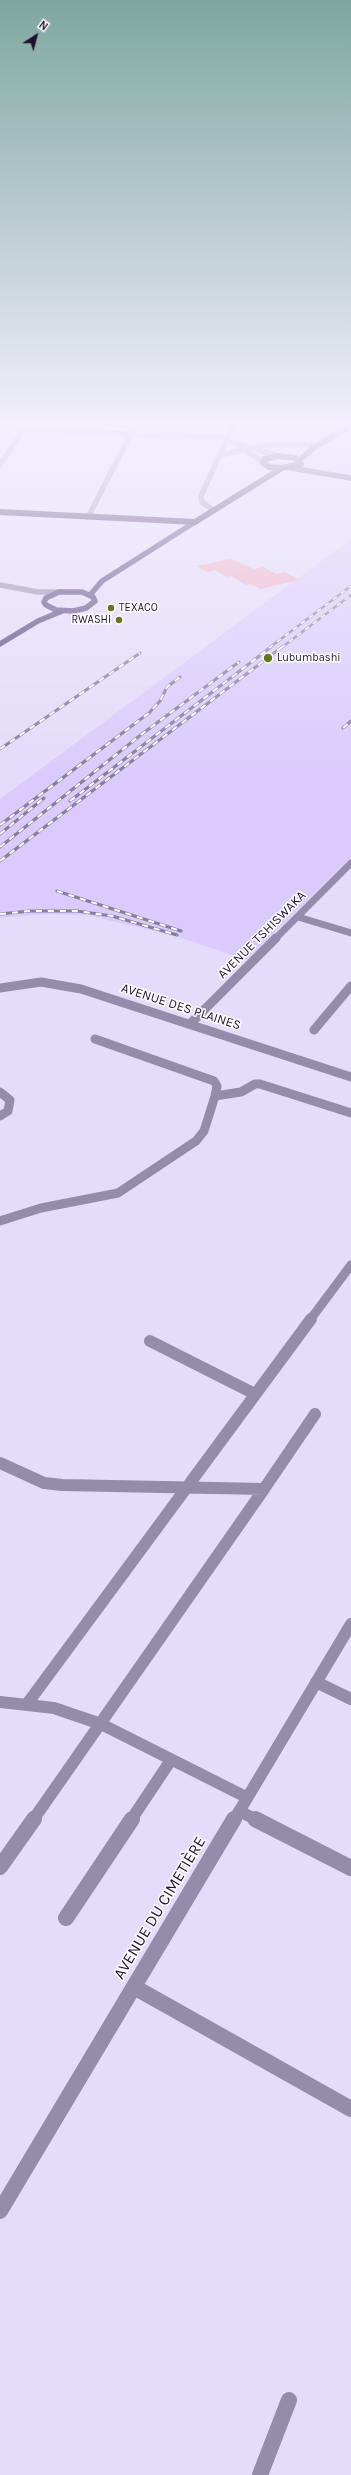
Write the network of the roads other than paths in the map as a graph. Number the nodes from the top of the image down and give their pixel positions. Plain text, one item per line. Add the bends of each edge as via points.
1 (164, 542) edge
2 (102, 581) junction
3 (0, 585) edge
4 (21, 590) junction
5 (73, 591) junction
6 (59, 592) junction
7 (90, 595) junction
8 (46, 604) junction
9 (64, 611) junction
10 (38, 621) junction
11 (0, 644) edge
12 (351, 863) edge
13 (298, 917) junction
14 (351, 933) edge
15 (0, 988) edge
16 (349, 992) edge
17 (190, 1024) junction
18 (314, 1030) dead end
19 (95, 1039) dead end
20 (351, 1077) edge
21 (0, 1092) edge
22 (215, 1096) junction
23 (351, 1113) edge
24 (0, 1116) edge
25 (1, 1219) edge
26 (351, 1265) edge
27 (150, 1342) dead end
28 (255, 1394) junction
29 (315, 1414) dead end
30 (0, 1462) edge
31 (184, 1488) junction
32 (264, 1488) junction
33 (351, 1624) edge
34 (316, 1682) junction
35 (351, 1699) edge
36 (0, 1702) edge
37 (27, 1704) junction
38 (101, 1724) junction
39 (171, 1760) junction
40 (246, 1798) junction
41 (239, 1811) junction
42 (0, 1867) edge
43 (351, 1868) edge
44 (66, 1918) dead end
45 (134, 1987) junction
46 (351, 2109) edge
47 (0, 2211) edge
48 (289, 2400) dead end
49 (260, 2475) edge

1 - 2 main road
2 - 5 main road
2 - 7 main road
3 - 4 street
4 - 6 street
4 - 8 street
5 - 6 main road
5 - 7 main road
6 - 8 main road via 46,598
7 - 9 main road via 95,601 90,607
8 - 9 main road
8 - 10 main road via 45,612
9 - 10 main road
10 - 11 main road
12 - 13 street, AVENUE TSHISWAKA
13 - 14 street
13 - 17 street, AVENUE TSHISWAKA
15 - 17 street, AVENUE DES PLAINES via 35,983 61,984
16 - 18 street
17 - 20 street, AVENUE DES PLAINES
19 - 22 street via 210,1078 217,1086
21 - 24 street via 10,1100 8,1110
22 - 23 street via 241,1092 260,1084
22 - 25 street via 202,1136 126,1189 108,1196 41,1208
26 - 28 street
27 - 28 street
28 - 31 street
29 - 32 street
30 - 31 street via 49,1484
31 - 32 street
31 - 37 street
32 - 38 street
33 - 34 street, AVENUE DU CIMETIÈRE
34 - 35 street
34 - 40 street, AVENUE DU CIMETIÈRE
36 - 37 street
37 - 38 street via 54,1708
38 - 39 street
38 - 42 street
39 - 40 street
39 - 44 street
40 - 41 street, AVENUE DU CIMETIÈRE
41 - 43 street
41 - 45 street, AVENUE DU CIMETIÈRE
45 - 46 street
45 - 47 street, AVENUE DU CIMETIÈRE
48 - 49 street

